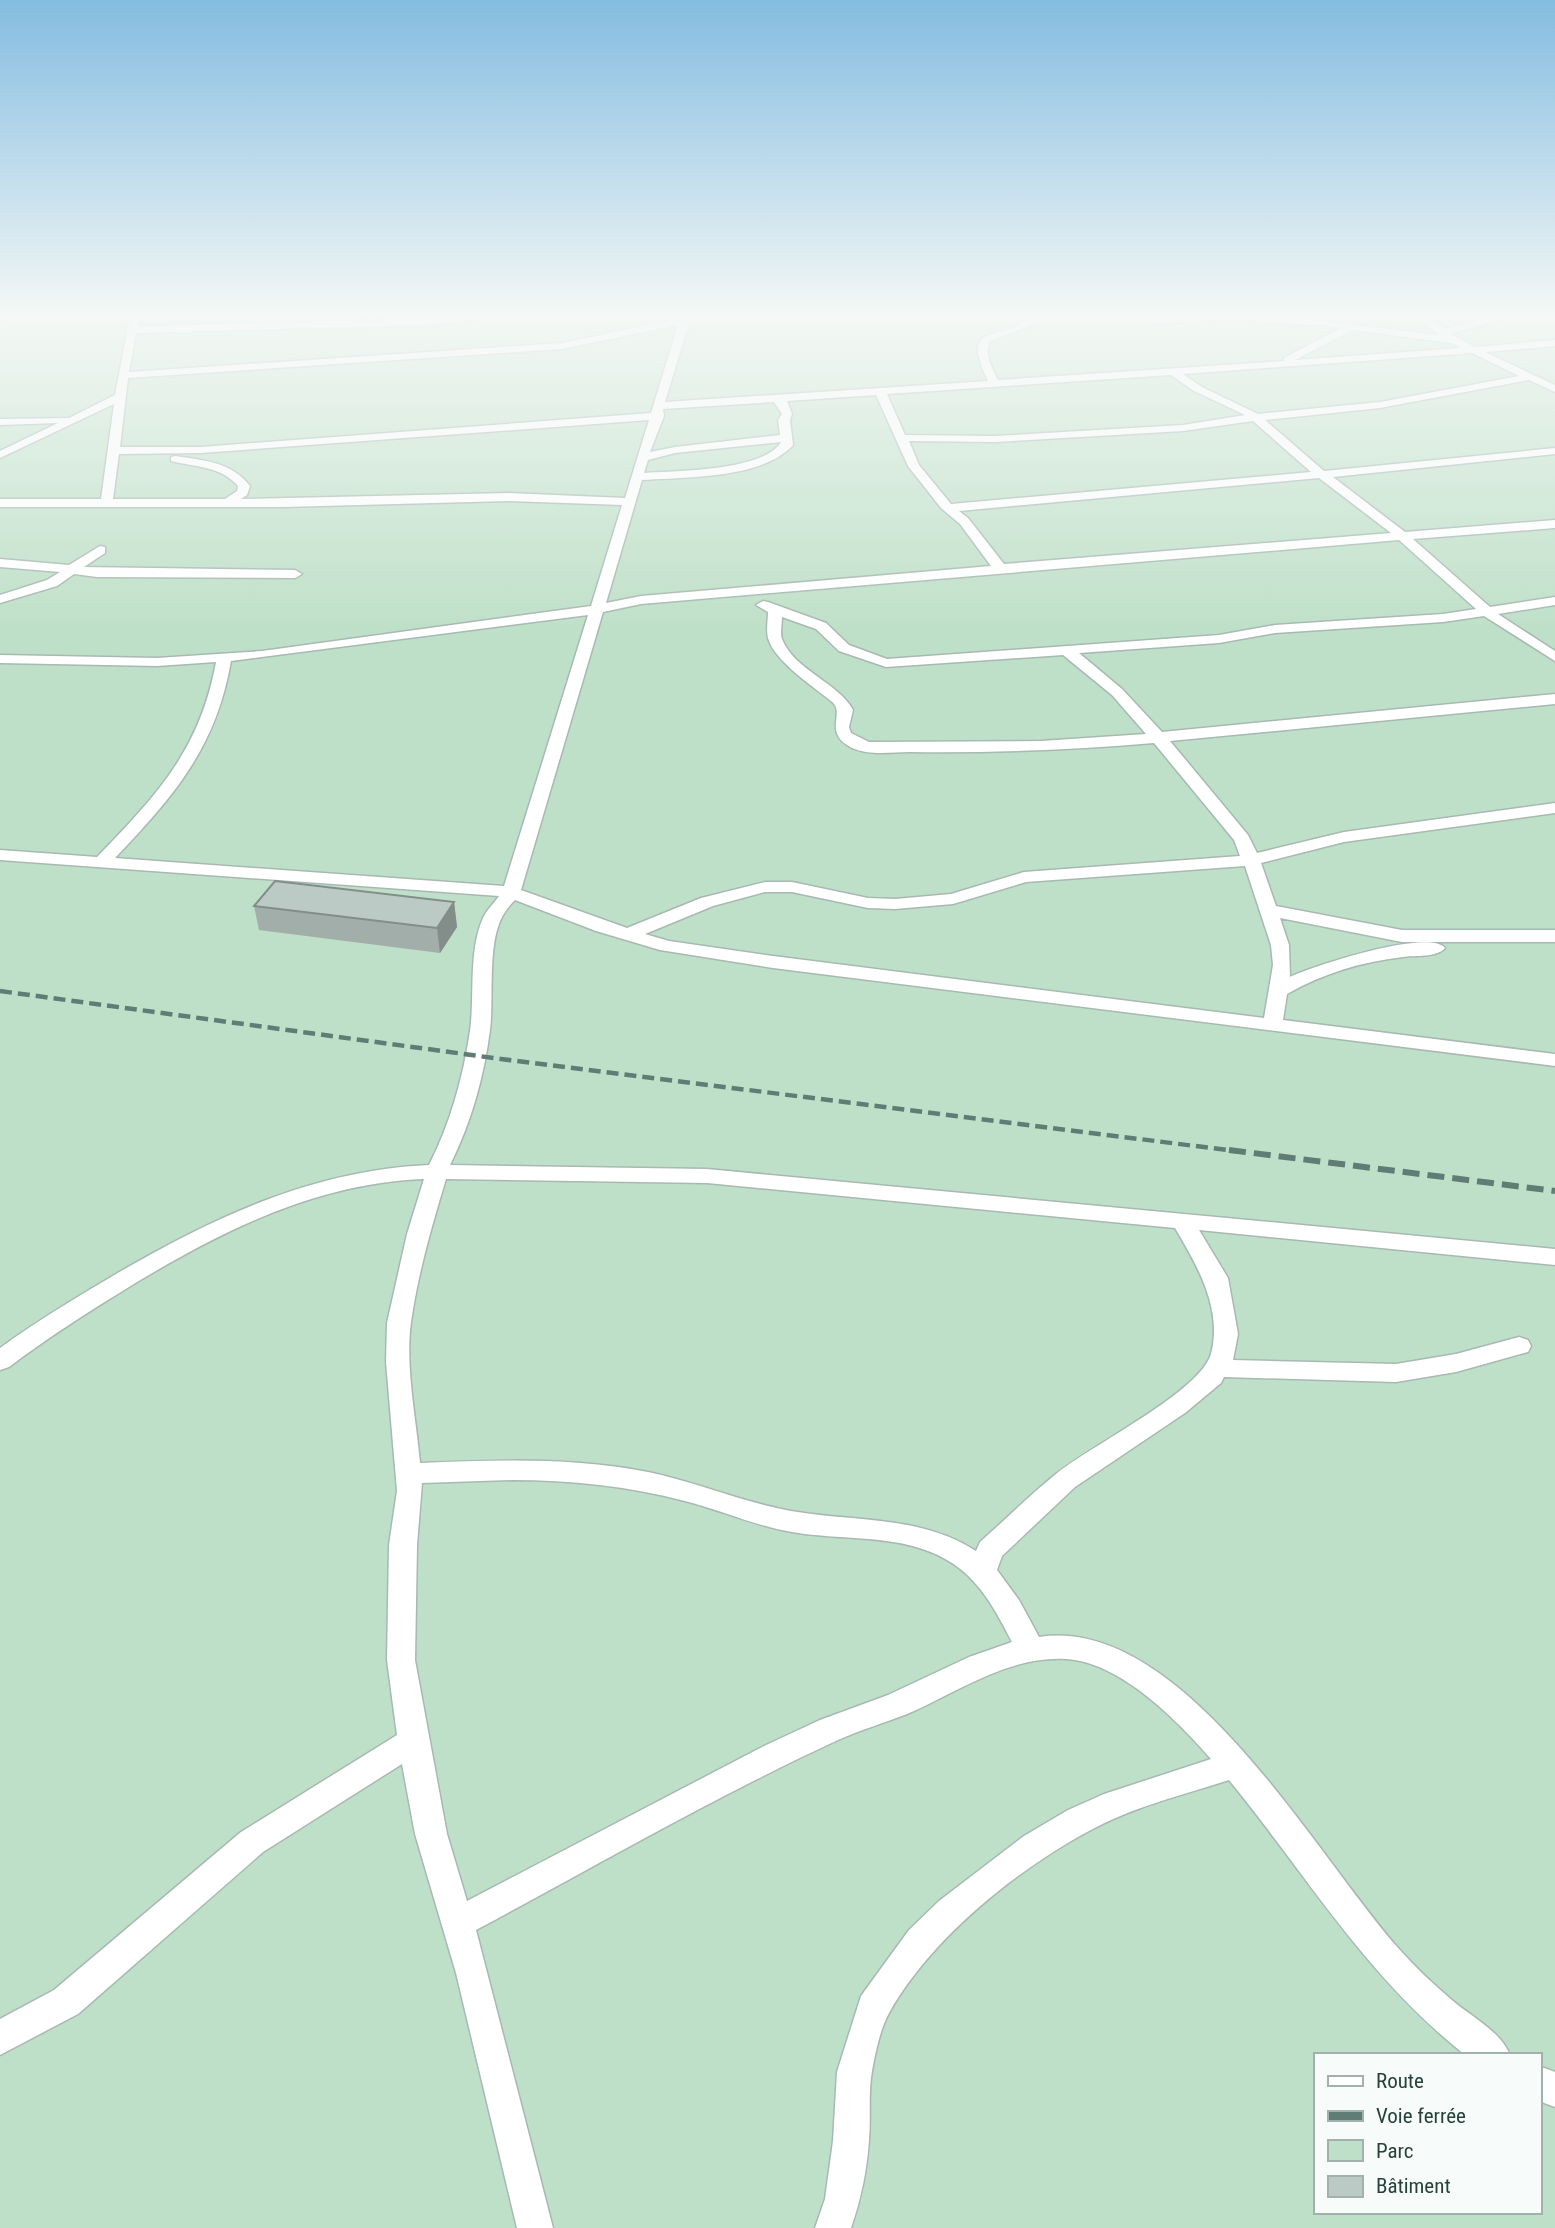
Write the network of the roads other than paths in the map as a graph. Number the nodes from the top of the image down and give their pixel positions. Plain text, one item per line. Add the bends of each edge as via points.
1 (51, 420) edge
2 (73, 420) edge
3 (117, 420) edge
4 (547, 420) edge
5 (656, 420) edge
6 (784, 420) edge
7 (893, 420) edge
8 (1239, 420) edge
9 (1255, 420) edge
10 (0, 422) edge
11 (788, 438) junction
12 (901, 438) junction
13 (112, 451) junction
14 (1555, 451) edge
15 (149, 452) junction
16 (0, 455) edge
17 (645, 457) junction
18 (1321, 474) junction
19 (639, 477) junction
20 (107, 501) junction
21 (229, 502) junction
22 (631, 502) junction
23 (0, 503) edge
24 (948, 508) junction
25 (1555, 524) edge
26 (1404, 537) junction
27 (100, 550) dead end
28 (0, 563) edge
29 (1000, 568) junction
30 (73, 570) junction
31 (295, 574) dead end
32 (901, 576) junction
33 (719, 593) junction
34 (0, 599) edge
35 (748, 599) junction
36 (1555, 601) edge
37 (600, 608) junction
38 (775, 609) junction
39 (1488, 612) junction
40 (1066, 650) junction
41 (1555, 657) edge
42 (224, 658) junction
43 (0, 659) edge
44 (1555, 699) edge
45 (1160, 738) junction
46 (1555, 808) edge
47 (0, 855) edge
48 (1251, 860) junction
49 (101, 863) junction
50 (511, 892) junction
51 (1269, 910) junction
52 (628, 935) junction
53 (1551, 936) edge
54 (1279, 991) junction
55 (1273, 1024) junction
56 (1555, 1060) edge
57 (438, 1172) junction
58 (1184, 1222) junction
59 (1555, 1257) edge
60 (1519, 1346) dead end
61 (0, 1361) edge
62 (1216, 1368) junction
63 (408, 1473) junction
64 (984, 1571) junction
65 (1031, 1650) junction
66 (413, 1741) junction
67 (1233, 1765) junction
68 (458, 1923) junction
69 (0, 2038) edge
70 (1490, 2053) edge
71 (535, 2228) edge
72 (833, 2228) edge

1 - 10 street
2 - 16 street
3 - 13 street
4 - 15 street
5 - 17 street
6 - 11 street
7 - 12 street
8 - 12 street via 1024,438
9 - 18 street
11 - 17 street
11 - 19 street via 782,452 762,461
12 - 24 street via 914,466
13 - 15 street
13 - 20 street
14 - 18 street
15 - 21 street via 234,474 244,486 243,492
17 - 19 street
18 - 24 street
18 - 26 street
19 - 22 street
20 - 21 street
20 - 23 street
21 - 22 street via 533,497
22 - 37 street
24 - 29 street via 964,521
25 - 26 street
26 - 29 street
26 - 39 street
27 - 30 street
28 - 30 street
29 - 32 street
30 - 31 street
30 - 34 street via 52,583
32 - 33 street
32 - 35 street via 841,591
33 - 35 street
33 - 37 street
35 - 38 street
36 - 39 street
37 - 42 street
37 - 50 street
38 - 40 street via 821,626 835,643 856,654 886,663
38 - 45 street via 775,639 801,671 840,700 845,710 844,735 859,745 903,748
39 - 40 street
39 - 41 street
40 - 45 street via 1117,692
42 - 43 street
42 - 49 street via 211,712 185,769
44 - 45 street
45 - 48 street via 1228,820
46 - 48 street via 1344,837
47 - 49 street
48 - 51 street
48 - 52 street via 1059,872 1024,877 953,899 895,904 792,887 765,887 707,902
49 - 50 street
50 - 52 street
50 - 57 street via 492,918 471,1075 457,1130
51 - 53 street via 1402,936
51 - 54 street via 1280,945
52 - 55 street via 667,946 773,962
53 - 54 street via 1366,956 1329,965
54 - 55 street
55 - 56 street
57 - 58 street via 707,1177
57 - 61 street via 356,1179 267,1206 175,1250
57 - 63 street via 398,1323
58 - 59 street
58 - 62 street via 1216,1278 1226,1334
60 - 62 street via 1396,1373
62 - 64 street via 1212,1377 1176,1406 1066,1480 990,1550
63 - 64 street via 526,1469 615,1476 792,1522 910,1535 955,1551
63 - 66 street via 401,1660
64 - 65 street
65 - 67 street via 1068,1647 1106,1658 1144,1678 1200,1725
65 - 68 street via 986,1661 824,1732
66 - 68 street via 431,1834
66 - 69 street via 253,1842 66,2002
67 - 70 street via 1388,1961 1444,2018
67 - 72 street via 1080,1820 1002,1870 921,1941 873,2008 854,2072 851,2141 843,2199
68 - 71 street

